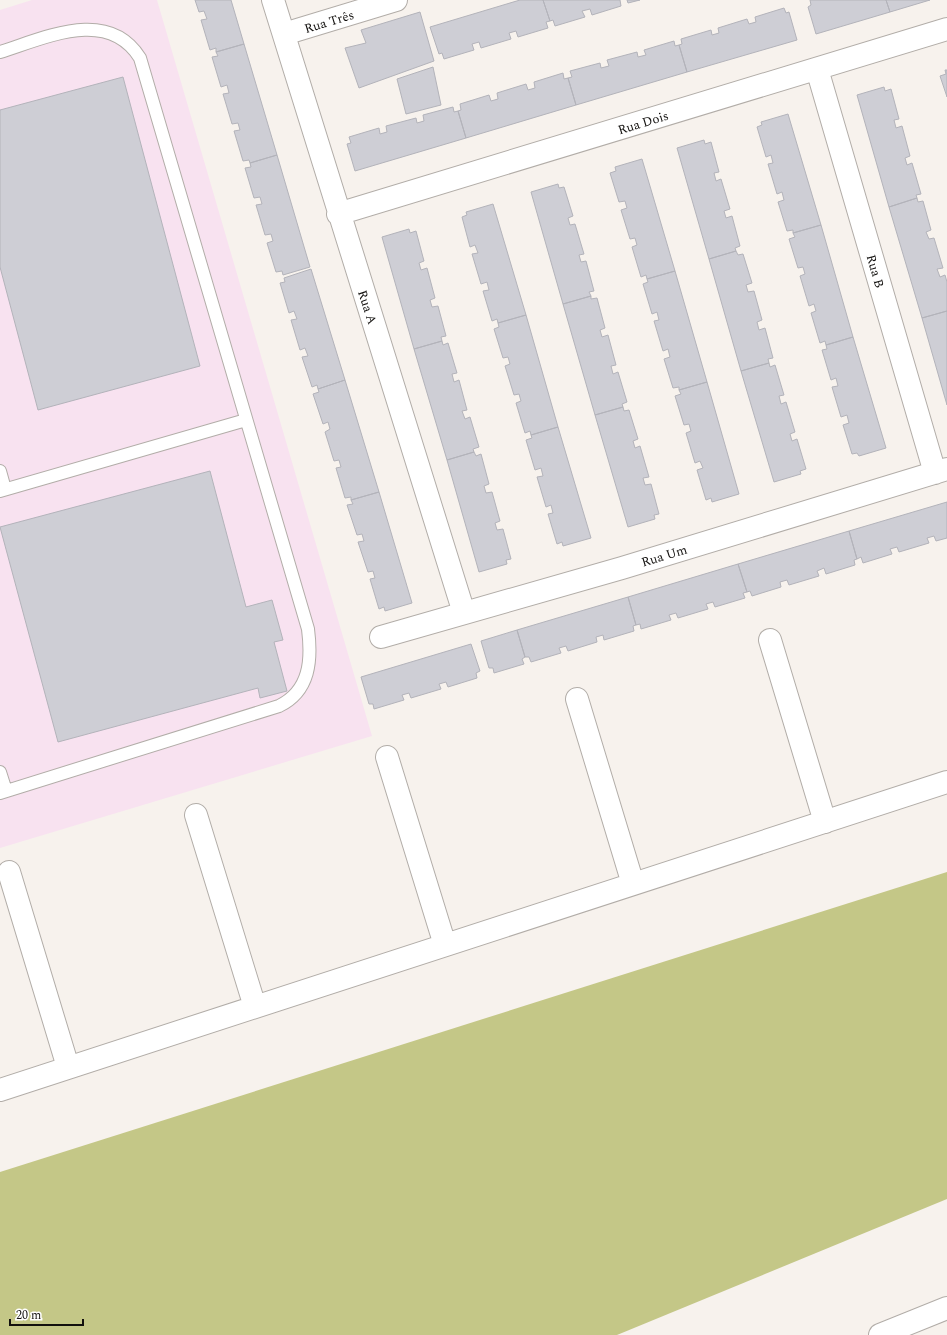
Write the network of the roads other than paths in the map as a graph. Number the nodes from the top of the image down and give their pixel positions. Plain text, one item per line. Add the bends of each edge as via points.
1 (273, 0) edge
2 (396, 0) edge
3 (947, 29) edge
4 (284, 34) junction
5 (0, 52) edge
6 (817, 69) junction
7 (338, 214) junction
8 (246, 420) junction
9 (0, 470) edge
10 (941, 471) edge
11 (3, 490) edge
12 (464, 613) junction
13 (381, 637) dead end
14 (770, 640) dead end
15 (577, 699) dead end
16 (387, 757) dead end
17 (0, 772) edge
18 (947, 782) edge
19 (3, 792) edge
20 (196, 815) dead end
21 (825, 822) junction
22 (9, 872) dead end
23 (633, 884) junction
24 (445, 945) junction
25 (255, 1007) junction
26 (68, 1068) junction
27 (0, 1090) edge
28 (947, 1308) edge
29 (880, 1335) edge

1 - 4 street, Rua A
2 - 4 street, Rua Três
3 - 6 street, Rua Dois
4 - 7 street, Rua A
5 - 8 lane via 82,28 112,34 124,39 133,47 140,58
6 - 7 street, Rua Dois
6 - 10 street, Rua B
7 - 12 street, Rua A
8 - 11 lane
8 - 19 lane via 308,629 310,649 305,682 289,702 279,706
9 - 11 lane
10 - 12 street, Rua Um
12 - 13 street, Rua Um
14 - 21 street
15 - 23 street
16 - 24 street
17 - 19 lane
18 - 21 street
20 - 25 street
21 - 23 street
22 - 26 street
23 - 24 street
24 - 25 street
25 - 26 street
26 - 27 street
28 - 29 street

